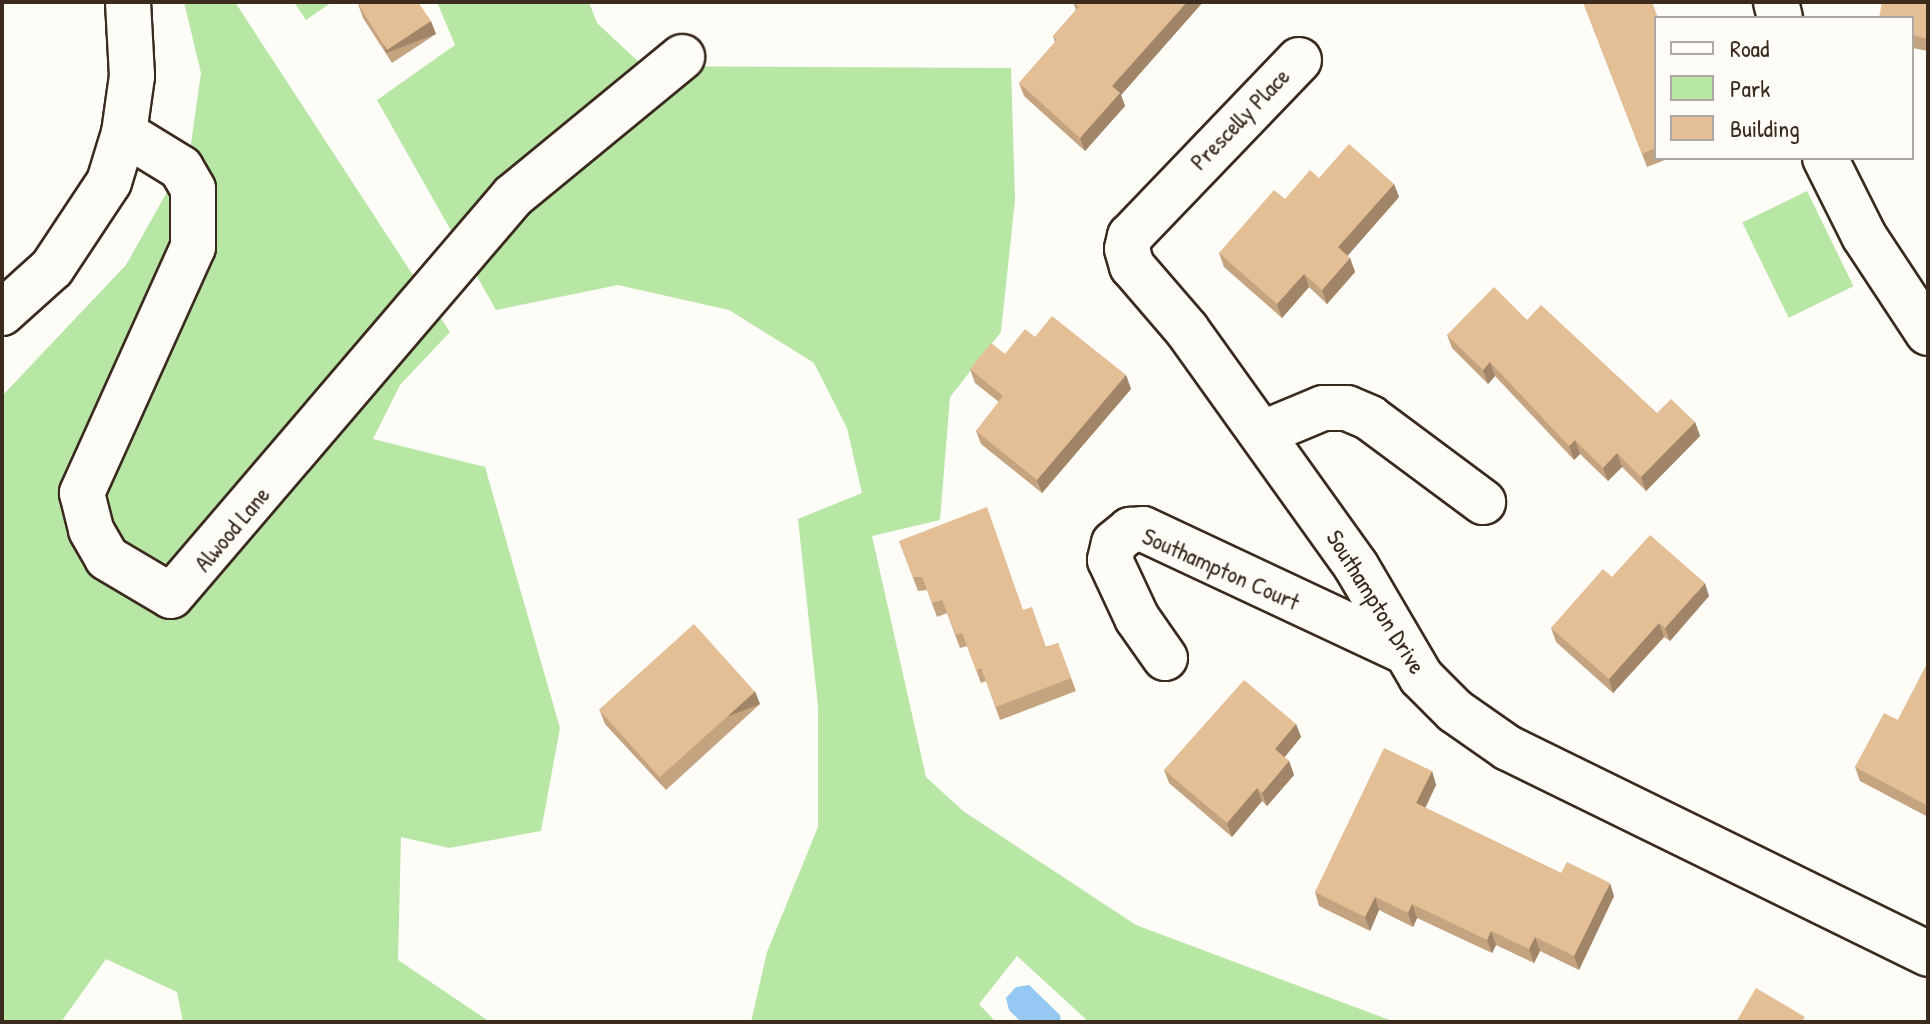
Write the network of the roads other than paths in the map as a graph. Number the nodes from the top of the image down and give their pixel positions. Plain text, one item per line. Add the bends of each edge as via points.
1 (128, 2) edge
2 (682, 57) dead end
3 (1299, 60) dead end
4 (124, 133) junction
5 (1826, 160) edge
6 (1182, 179) joint
7 (2, 313) edge
8 (1928, 333) edge
9 (1263, 433) junction
10 (1483, 502) dead end
11 (1405, 652) junction
12 (1165, 658) dead end
13 (1928, 954) edge

1 - 4 street via 132,76
2 - 4 street, Alwood Lane via 513,196 171,596 107,558 91,530 82,493 193,247 193,189 181,168
3 - 6 street, Prescelly Place
4 - 7 street via 98,205 52,268
5 - 8 street via 1864,236
6 - 9 street, Southampton Drive via 1130,236 1132,266
9 - 10 street via 1323,408 1347,408 1370,418
9 - 11 street, Southampton Drive via 1356,566
11 - 12 street, Southampton Court via 1158,536 1130,530 1114,543 1112,569 1143,630
11 - 13 street, Southampton Drive via 1455,711 1508,748

